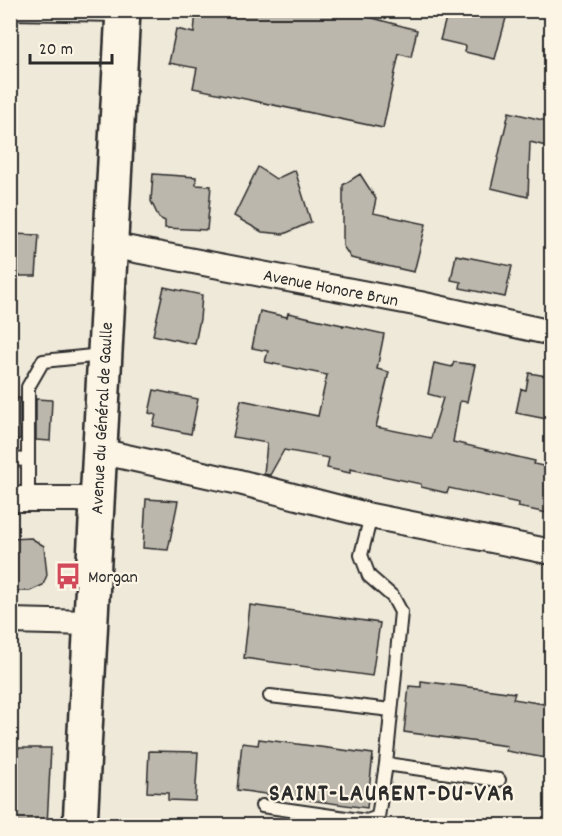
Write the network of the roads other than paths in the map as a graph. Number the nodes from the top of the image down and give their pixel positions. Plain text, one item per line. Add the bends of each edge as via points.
1 (123, 13) edge
2 (10, 14) edge
3 (109, 244) junction
4 (552, 333) edge
5 (104, 355) junction
6 (99, 451) junction
7 (10, 459) edge
8 (28, 460) junction
9 (19, 499) edge
10 (97, 501) junction
11 (371, 516) junction
12 (552, 552) edge
13 (10, 621) edge
14 (90, 623) junction
15 (270, 696) dead end
16 (391, 710) junction
17 (386, 764) junction
18 (499, 780) dead end
19 (262, 806) dead end
20 (80, 825) edge

1 - 2 lane
1 - 3 main road, Avenue du Général de Gaulle
3 - 4 street, Avenue Honore Brun
3 - 5 main road, Avenue du Général de Gaulle
5 - 6 main road, Avenue du Général de Gaulle
5 - 8 lane via 42,361 28,387
6 - 10 main road, Avenue du Général de Gaulle
6 - 11 street
7 - 8 lane
8 - 9 lane
9 - 10 street
10 - 14 main road, Avenue du Général de Gaulle
11 - 12 street
11 - 16 lane via 361,555 369,576 393,597 401,612
13 - 14 street
14 - 20 main road, Avenue du Général de Gaulle
15 - 16 lane
16 - 17 lane
17 - 18 lane
17 - 19 lane via 378,817 367,821

